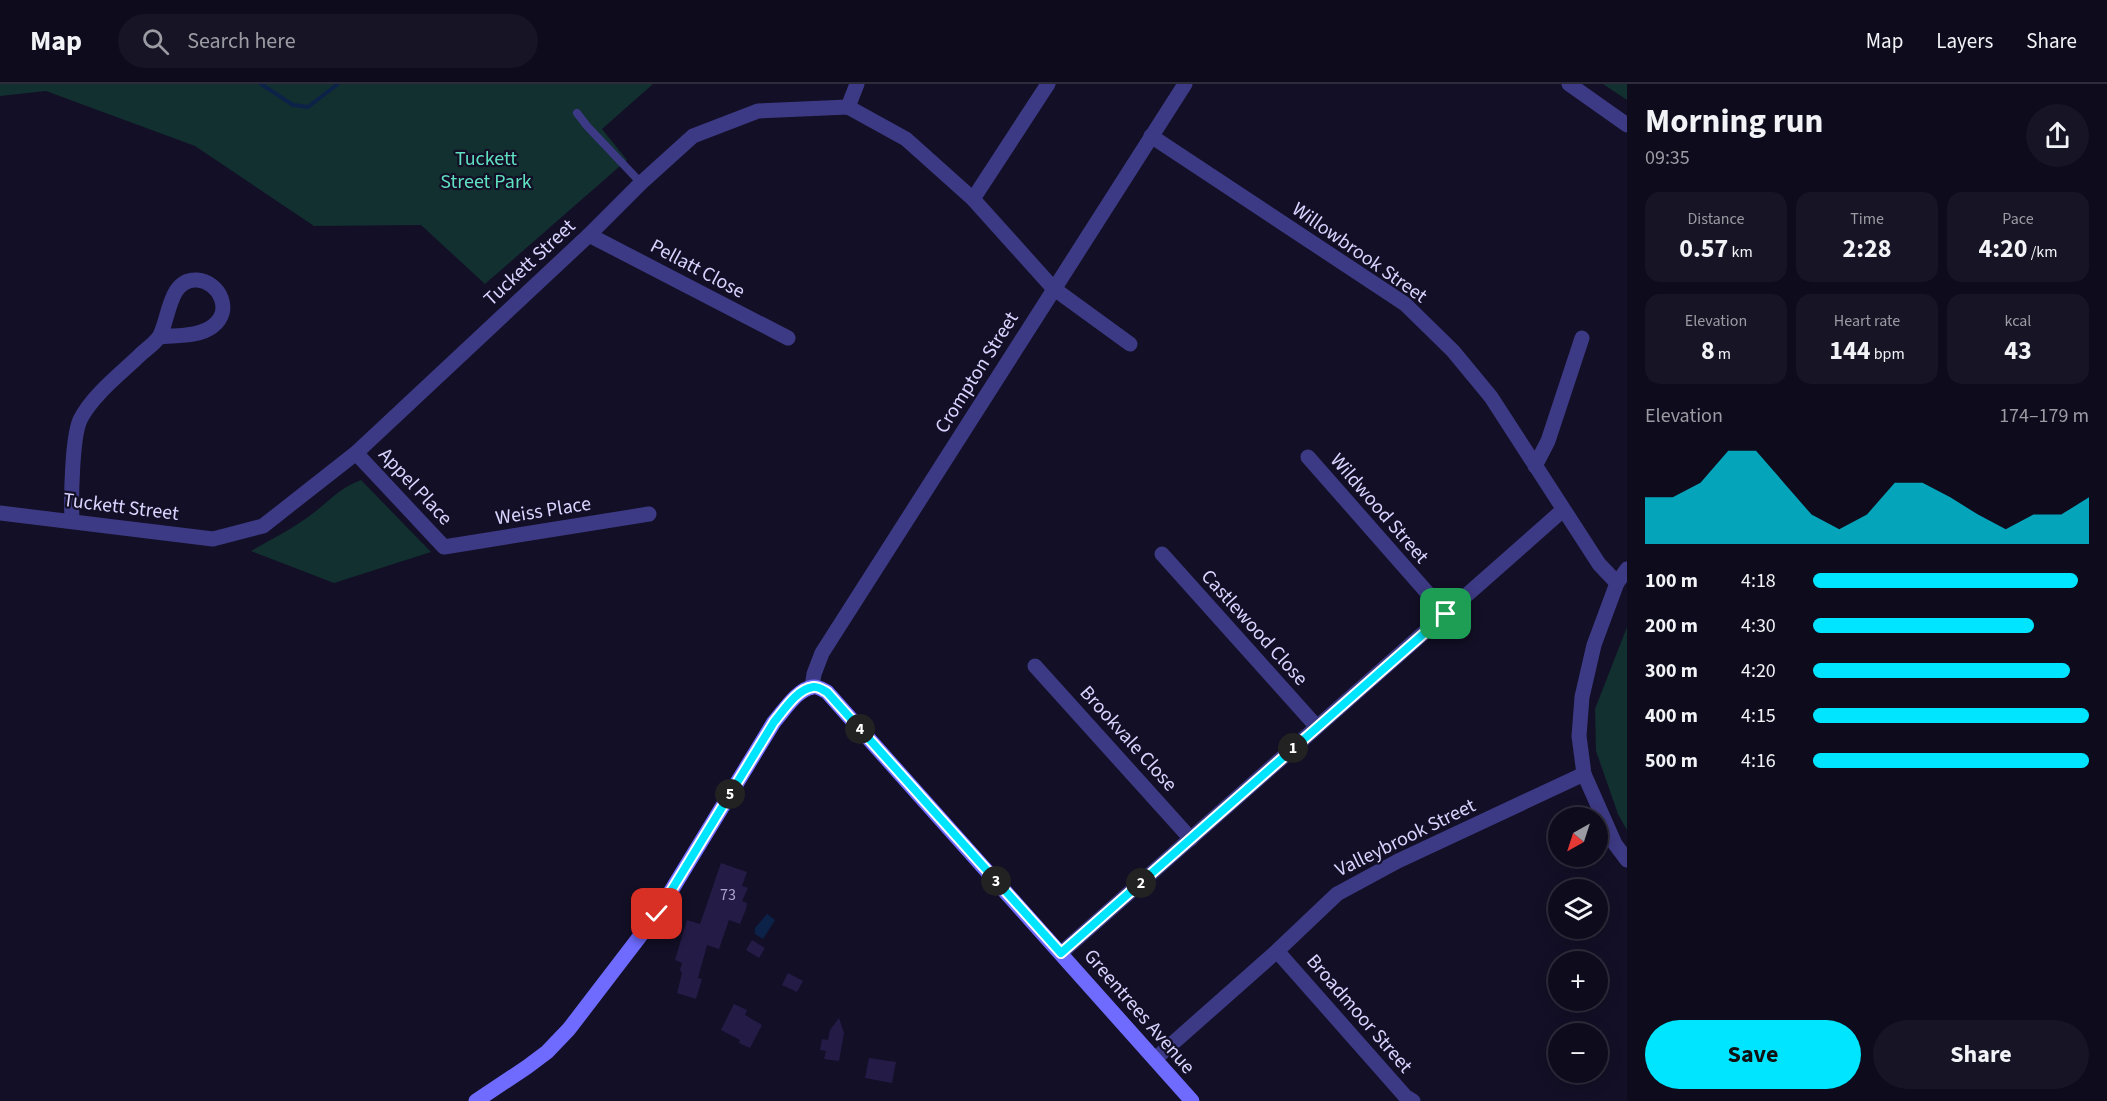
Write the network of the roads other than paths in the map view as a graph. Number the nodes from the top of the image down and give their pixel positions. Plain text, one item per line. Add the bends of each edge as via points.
1 (856, 84) edge
2 (1048, 84) edge
3 (1185, 84) edge
4 (1569, 84) edge
5 (848, 107) junction
6 (577, 112) dead end
7 (1627, 125) edge
8 (1151, 136) junction
9 (641, 183) junction
10 (973, 199) junction
11 (589, 235) junction
12 (1053, 288) junction
13 (159, 336) junction
14 (788, 338) dead end
15 (1582, 338) dead end
16 (1130, 344) dead end
17 (356, 453) junction
18 (1308, 457) dead end
19 (1535, 466) junction
20 (1563, 510) junction
21 (0, 513) edge
22 (649, 514) dead end
23 (72, 520) junction
24 (444, 547) joint
25 (1162, 554) dead end
26 (1627, 569) edge
27 (1617, 582) junction
28 (1446, 614) junction
29 (1035, 666) dead end
30 (812, 687) junction
31 (1317, 728) junction
32 (1584, 774) junction
33 (1191, 839) junction
34 (1627, 860) edge
35 (1277, 951) junction
36 (1061, 953) junction
37 (1155, 1059) junction
38 (476, 1101) edge
39 (1192, 1101) edge
40 (1413, 1101) edge

1 - 5 street
2 - 10 street
3 - 8 street, Crompton Street
4 - 7 street
5 - 9 street, Tuckett Street via 758,111 693,136
5 - 10 street via 906,139
6 - 9 lane
8 - 12 street, Crompton Street
8 - 19 street, Willowbrook Street via 1405,304 1453,351 1491,397
9 - 11 street, Tuckett Street
10 - 12 street
11 - 14 street, Pellatt Close
11 - 17 street, Tuckett Street
12 - 16 street
12 - 30 street, Crompton Street via 822,652
13 - 13 street via 200,333 214,326 222,313 223,301 217,289 194,280 182,286 170,302
13 - 23 street via 92,402 80,421 75,440
15 - 19 street via 1548,441
17 - 23 street, Tuckett Street via 263,526 213,539
17 - 24 street, Appel Place
18 - 28 street, Wildwood Street
19 - 20 street, Willowbrook Street
20 - 27 street, Willowbrook Street via 1599,564
20 - 28 street
21 - 23 street, Tuckett Street
22 - 24 street, Weiss Place
25 - 31 street, Castlewood Close
26 - 27 street
27 - 32 street via 1594,645 1582,697 1579,736
28 - 31 street
29 - 33 street, Brookvale Close
30 - 36 street, Greentrees Avenue via 827,692
30 - 38 street via 797,696 774,722 657,914 569,1029 547,1052
31 - 33 street
32 - 34 street via 1615,844
32 - 35 street, Valleybrook Street via 1398,861 1337,894
33 - 36 street
35 - 37 street, Valleybrook Street
35 - 40 street, Broadmoor Street via 1389,1079
36 - 37 street, Greentrees Avenue
37 - 39 street, Greentrees Avenue

